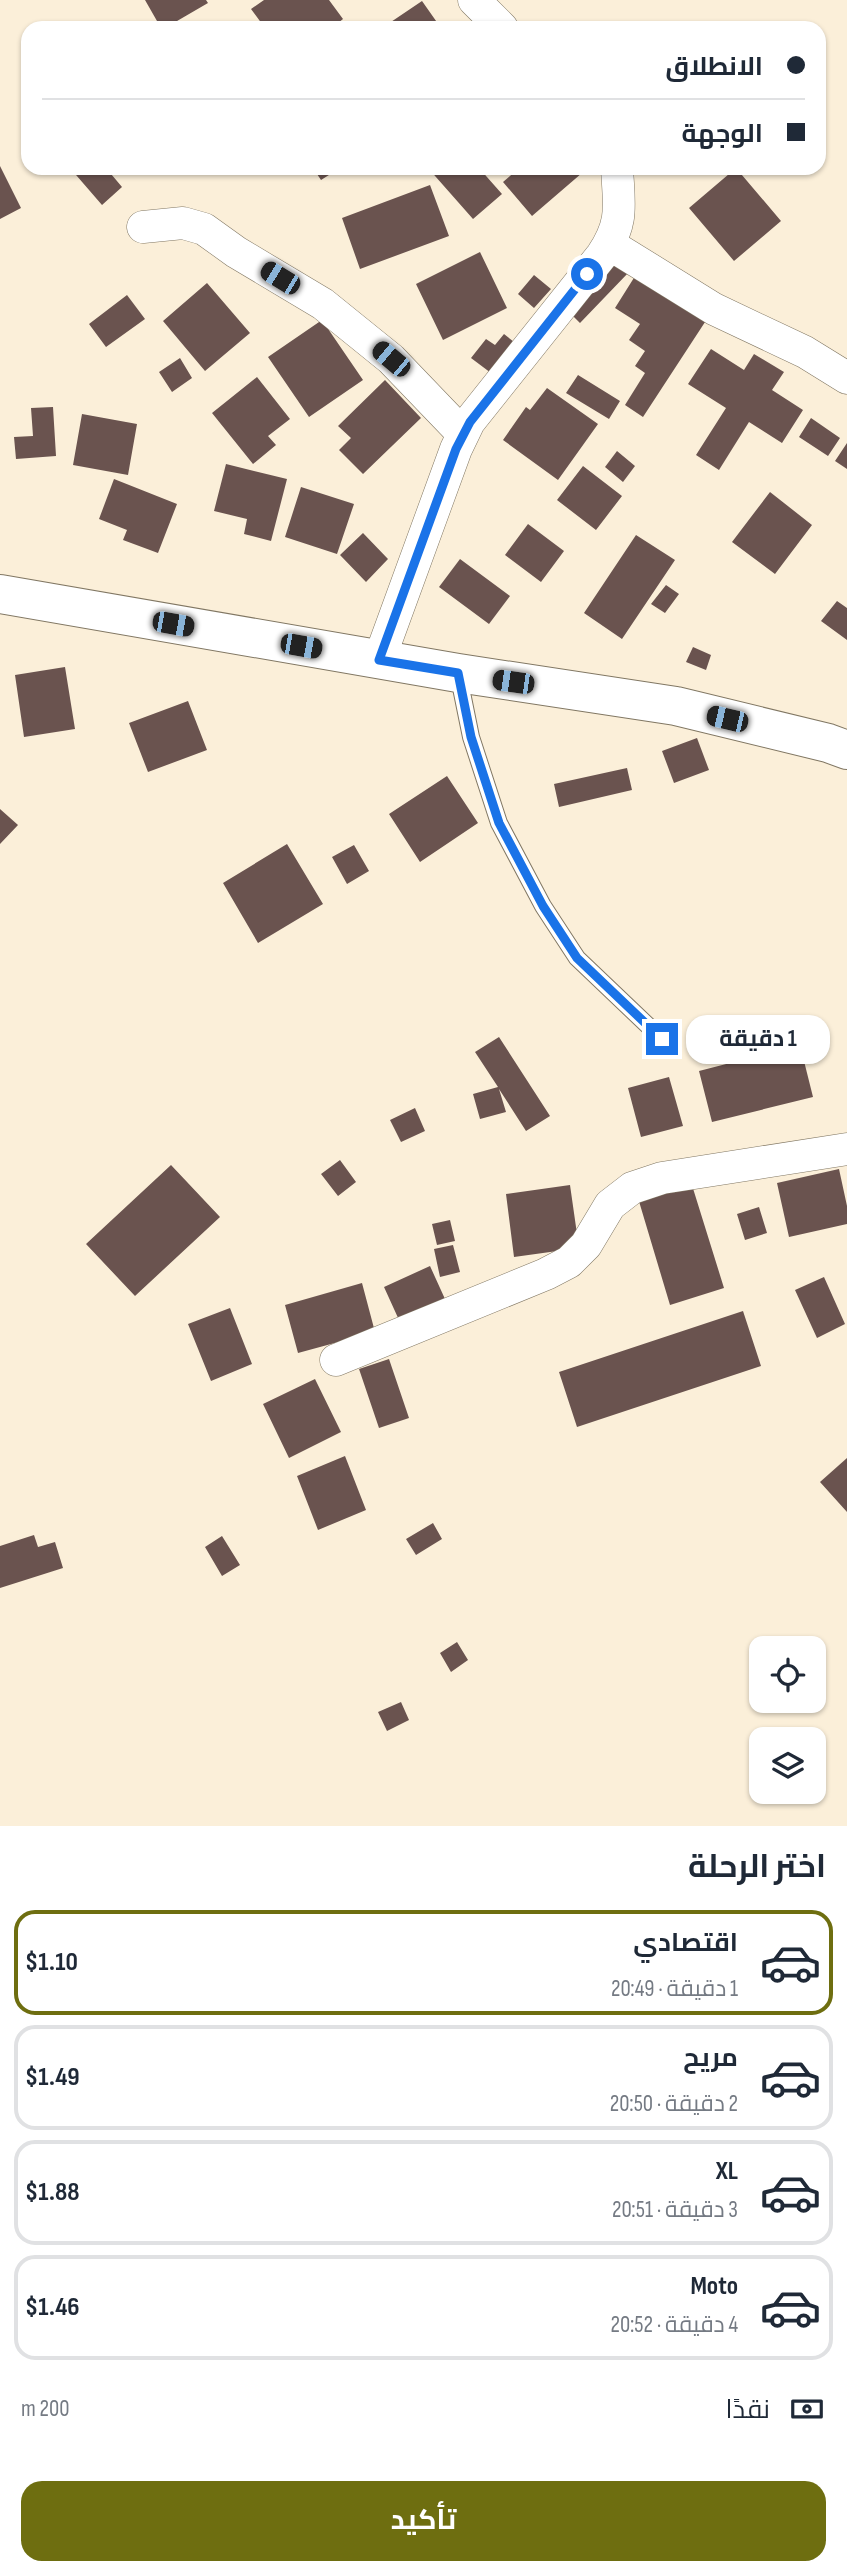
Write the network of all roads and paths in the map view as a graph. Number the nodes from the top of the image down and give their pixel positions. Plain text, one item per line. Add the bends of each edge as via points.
1 (474, 0) edge
2 (495, 21) edge
3 (617, 175) edge
4 (144, 227) dead end
5 (609, 244) junction
6 (847, 378) edge
7 (463, 434) junction
8 (0, 594) edge
9 (379, 660) junction
10 (458, 673) junction
11 (847, 750) edge
12 (662, 1039) dead end
13 (847, 1149) edge
14 (335, 1360) dead end

1 - 2 street
3 - 5 street via 619,220
4 - 7 street via 183,223 204,229 323,304 391,359
5 - 6 street via 714,309 805,352
5 - 7 street
7 - 9 street
8 - 9 main road
9 - 10 main road
10 - 11 main road via 676,706
10 - 12 lane via 471,737 499,823 543,906 577,958
13 - 14 street via 662,1178 632,1188 610,1205 586,1245 569,1262

